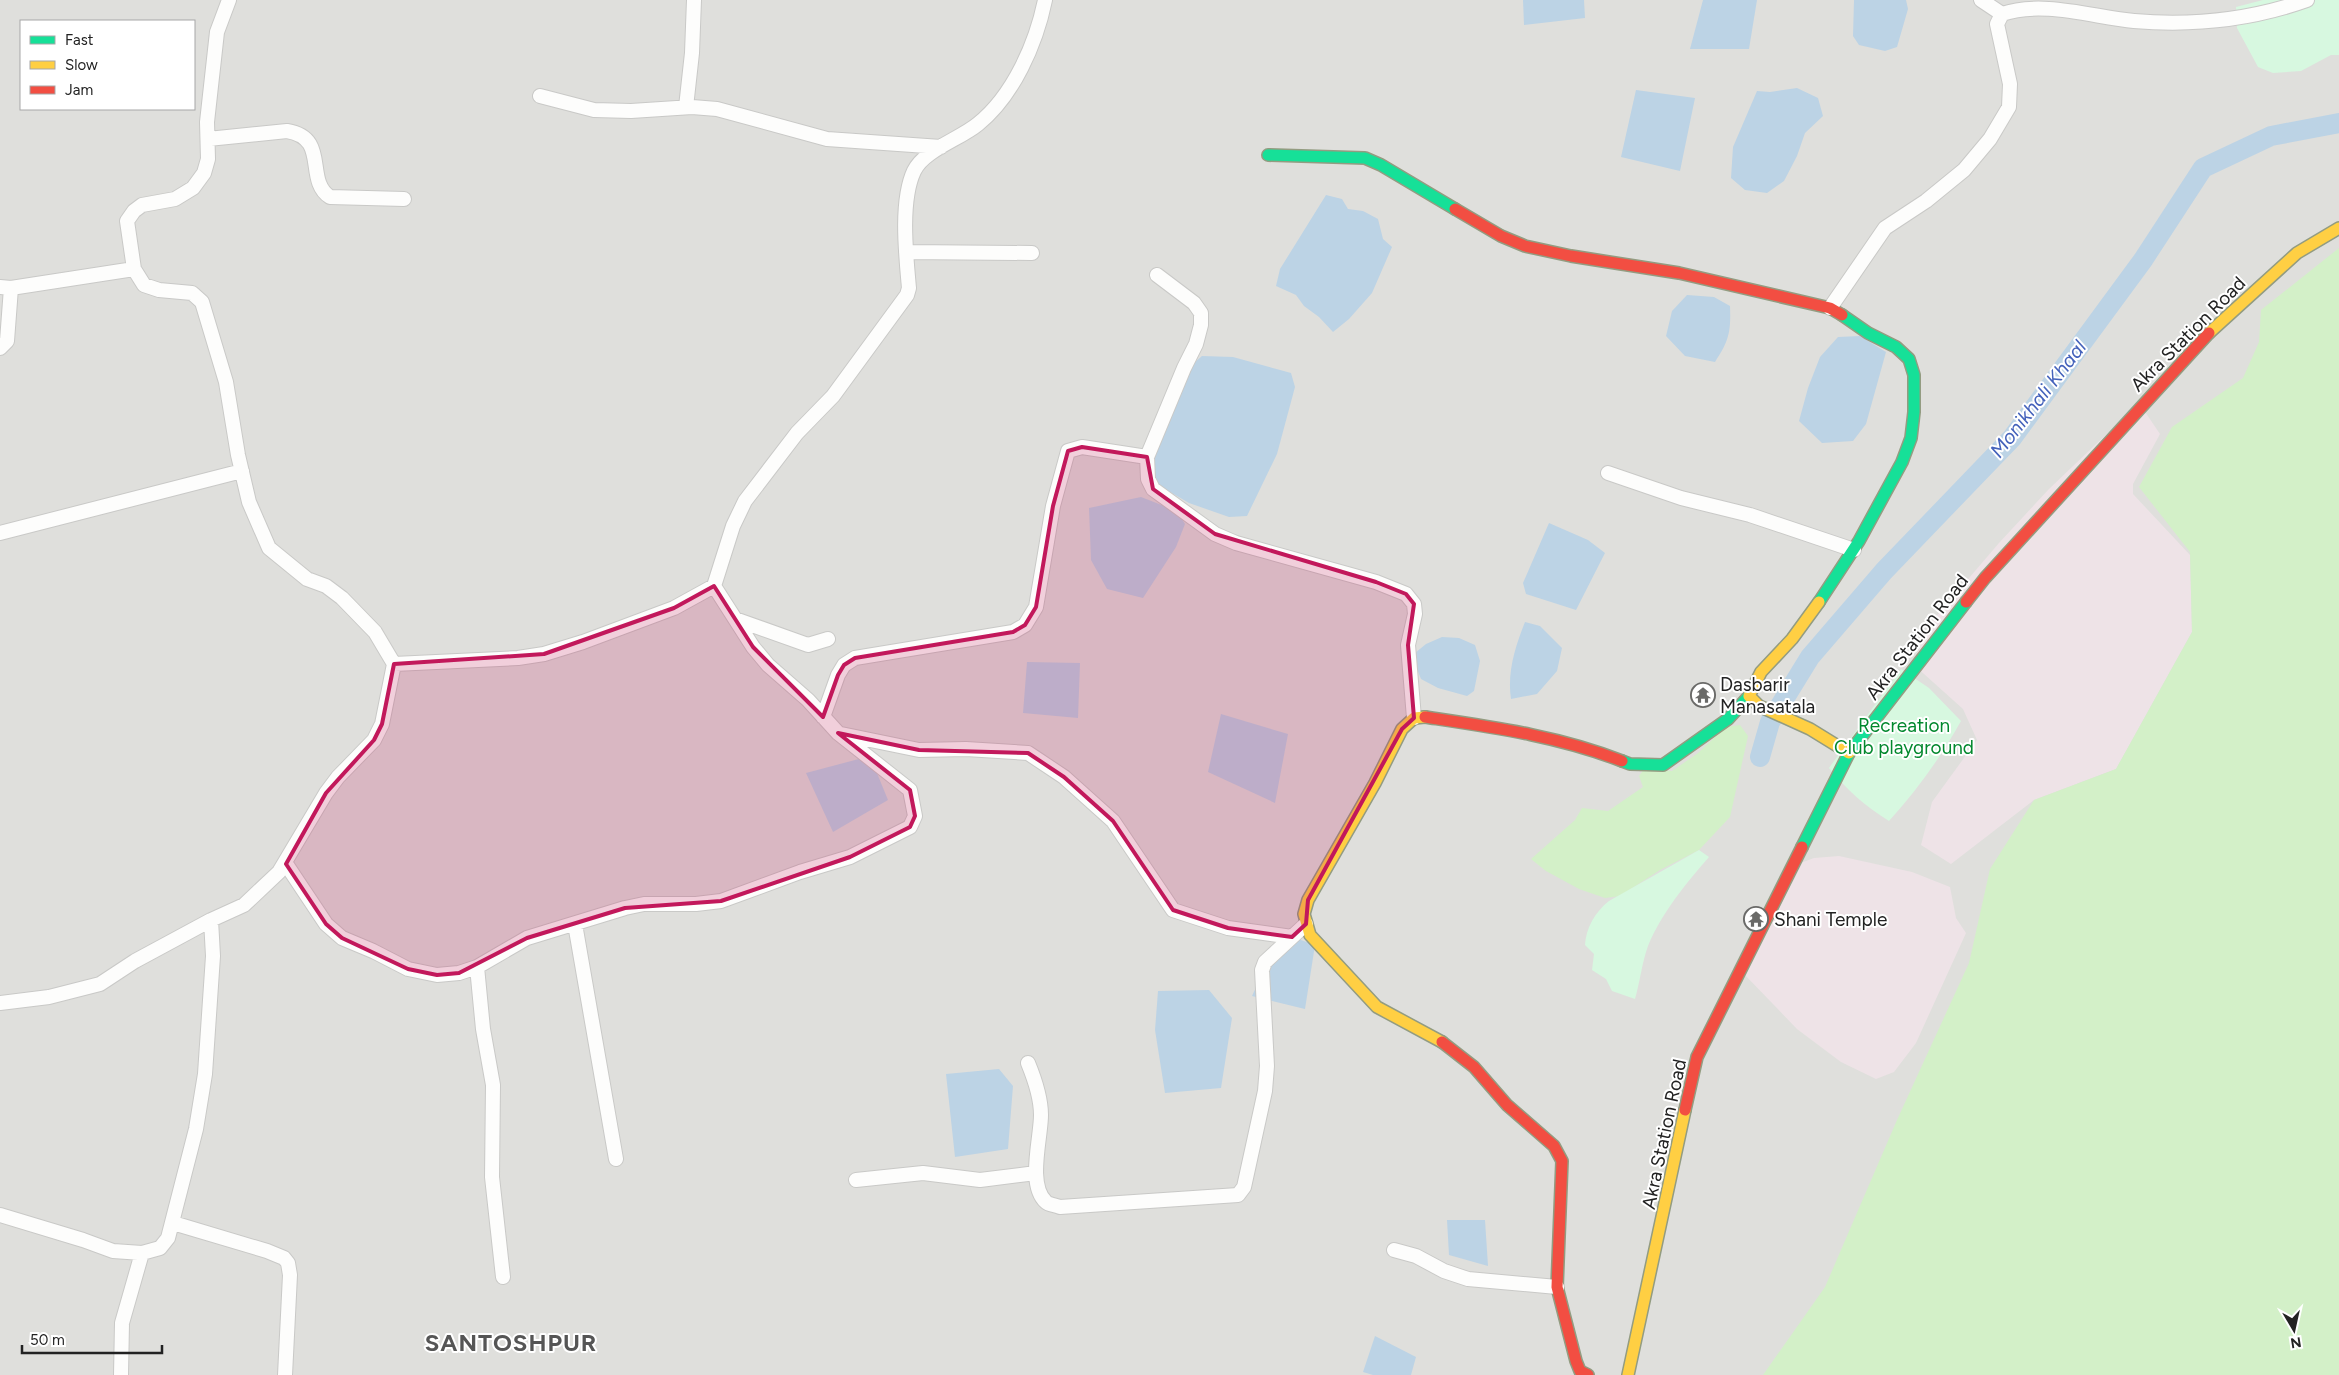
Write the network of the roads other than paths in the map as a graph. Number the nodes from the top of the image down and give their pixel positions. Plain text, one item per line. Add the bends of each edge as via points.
1 (229, 0) edge
2 (694, 0) edge
3 (1045, 0) edge
4 (1981, 0) edge
5 (2307, 0) edge
6 (2002, 14) junction
7 (540, 96) dead end
8 (686, 108) junction
9 (208, 139) junction
10 (941, 147) junction
11 (1268, 155) dead end
12 (404, 199) dead end
13 (2339, 228) edge
14 (906, 252) junction
15 (1032, 253) dead end
16 (134, 269) junction
17 (1157, 275) dead end
18 (5, 288) edge
19 (1830, 308) junction
20 (0, 348) edge
21 (1147, 457) junction
22 (242, 472) junction
23 (1608, 473) dead end
24 (0, 533) edge
25 (1854, 550) junction
26 (714, 586) junction
27 (735, 619) junction
28 (828, 639) dead end
29 (394, 664) junction
30 (1750, 696) junction
31 (823, 717) junction
32 (1414, 718) junction
33 (838, 733) junction
34 (1849, 753) junction
35 (282, 868) junction
36 (211, 920) junction
37 (575, 924) junction
38 (1306, 924) junction
39 (1292, 937) junction
40 (477, 967) junction
41 (0, 1003) edge
42 (1028, 1063) dead end
43 (616, 1159) dead end
44 (1036, 1173) junction
45 (856, 1180) dead end
46 (0, 1215) edge
47 (173, 1223) junction
48 (1394, 1250) dead end
49 (142, 1254) junction
50 (503, 1277) dead end
51 (1557, 1287) junction
52 (121, 1375) edge
53 (285, 1375) edge
54 (1588, 1375) edge
55 (1628, 1375) edge

1 - 9 street via 217,32
2 - 8 street
3 - 10 street via 1016,79 1003,98 978,124
4 - 6 street
5 - 6 street via 2275,12 2194,23 2134,21 2068,10 2015,9
6 - 19 street via 1997,24 2010,84 2009,107 1990,139 1964,170 1885,228
7 - 8 street via 594,110 631,112
8 - 10 street via 717,109 827,139
9 - 12 street via 287,130 298,132 310,144 323,193 330,197
9 - 16 street via 204,173 193,188 175,199 142,205 127,221
10 - 14 street via 914,171 905,210
11 - 19 street via 1365,158 1501,236 1525,246 1679,274
13 - 34 street, Akra Station Road via 2297,253 2199,342 1985,578
14 - 15 street
14 - 26 street via 909,288 902,304 833,396 797,433 745,501 733,526
16 - 18 street
16 - 22 street via 144,285 159,290 192,292 202,302 226,382
17 - 21 street via 1194,303 1201,313 1201,325 1196,344
18 - 20 street via 7,341
19 - 25 street via 1909,358 1913,365 1915,415 1909,447
21 - 31 street via 1082,447 1068,451 1053,506 1036,607 1025,625 1013,632 855,658 844,665 838,675
21 - 32 street via 1148,479 1153,489 1215,534 1406,594 1414,604 1415,614 1408,645
22 - 24 street
22 - 29 street via 249,502 270,548 308,579 326,586 342,598 375,632
23 - 25 street
25 - 30 street via 1789,643 1758,677
26 - 27 street
26 - 29 street via 674,608 544,654
27 - 28 street via 808,646
27 - 31 street via 768,665
29 - 35 street via 382,724 374,740 326,793
30 - 32 street via 1728,719 1663,765 1630,764 1590,748 1501,728
30 - 34 street via 1759,706 1810,729
31 - 33 street
32 - 38 street via 1402,729 1308,900 1304,914
33 - 37 street via 910,790 916,816 910,827 850,857 721,901 644,904
33 - 39 street via 919,750 1028,752 1064,777 1113,821 1173,910 1228,928
34 - 55 street, Akra Station Road via 1698,1058
35 - 36 street via 244,905
35 - 40 street via 326,924 342,938 408,969 437,975 459,974
36 - 41 street via 100,984 49,997
36 - 47 street via 212,964 205,1074 196,1129
37 - 40 street via 527,938
37 - 43 street
38 - 39 street
38 - 51 street via 1310,935 1377,1007 1436,1037 1474,1067 1507,1105 1554,1146 1562,1161
39 - 44 street via 1265,962 1262,970 1265,1091 1242,1192 1230,1197 1060,1207 1047,1203 1041,1196
40 - 50 street via 493,1085 492,1177
42 - 44 street via 1037,1084 1041,1115
44 - 45 street via 980,1180 923,1173
46 - 49 street via 113,1251
47 - 49 street via 160,1248
47 - 53 street via 267,1250 288,1262
48 - 51 street via 1468,1279
49 - 52 street via 122,1323
51 - 54 street via 1576,1361 1580,1371

